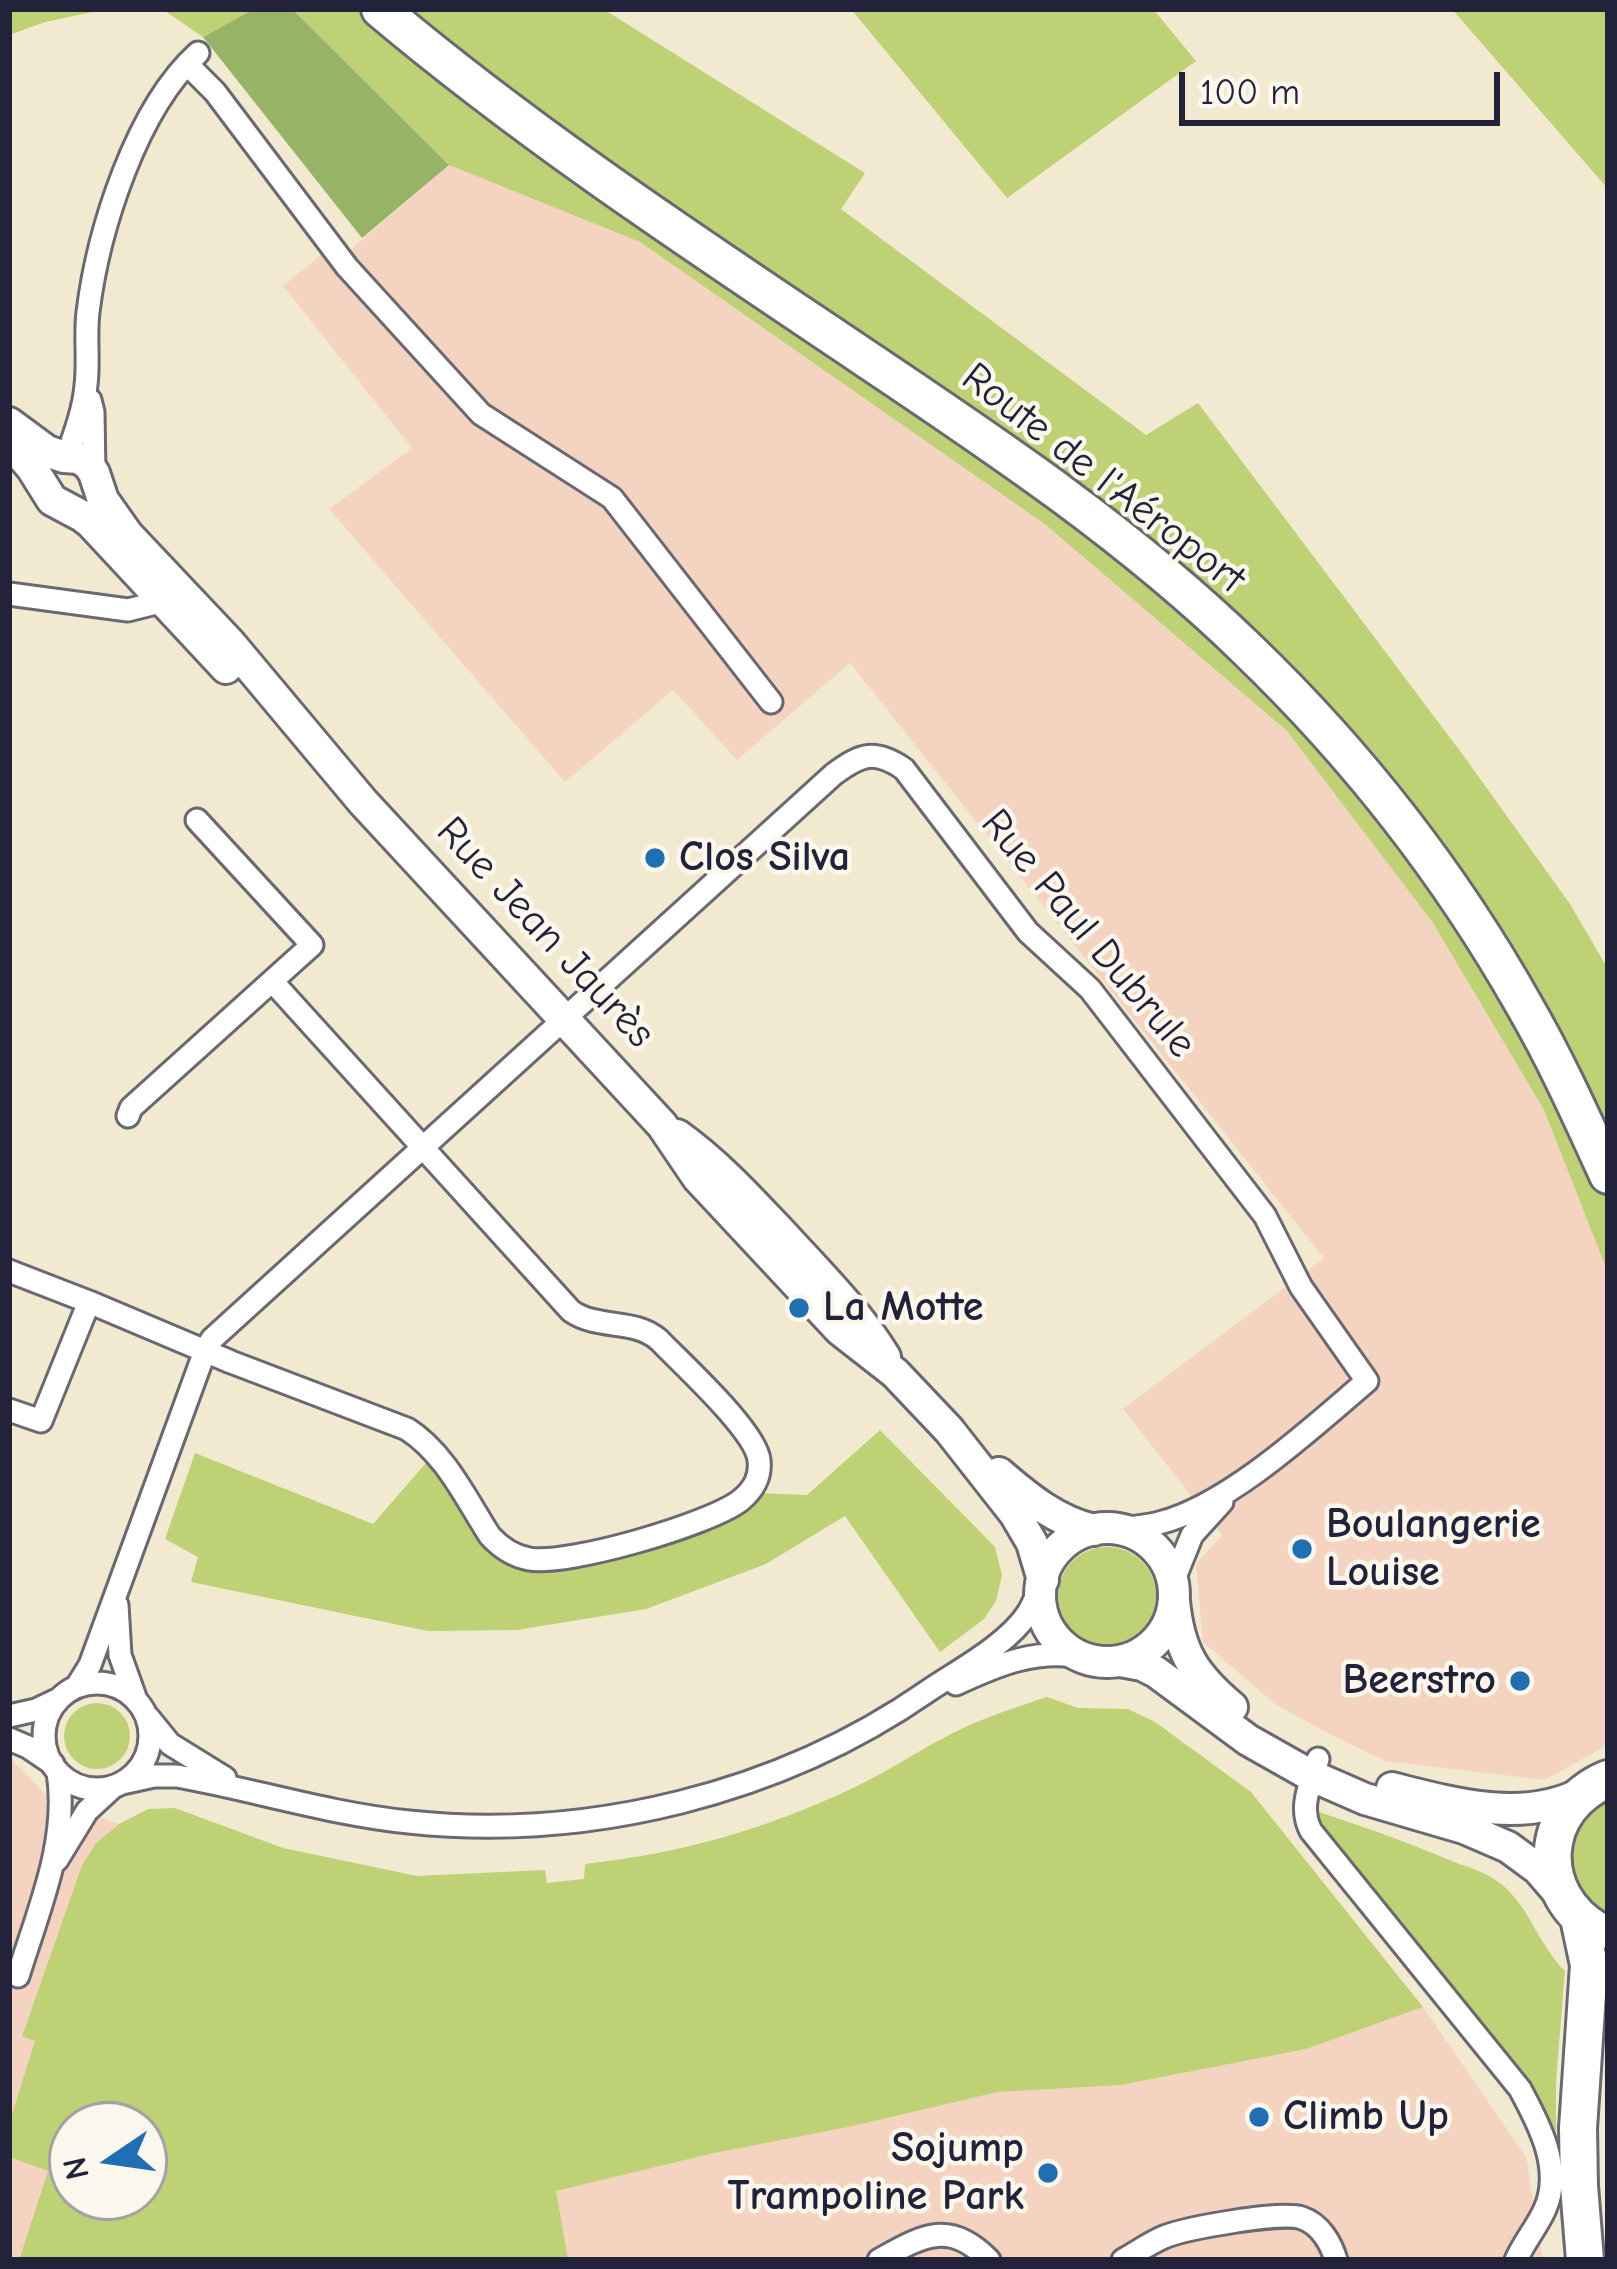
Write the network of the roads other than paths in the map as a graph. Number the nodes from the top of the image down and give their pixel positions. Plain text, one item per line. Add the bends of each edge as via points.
1 (380, 9) edge
2 (9, 424) edge
3 (9, 441) edge
4 (80, 466) junction
5 (55, 499) junction
6 (166, 591) junction
7 (9, 594) edge
8 (771, 702) dead end
9 (197, 820) dead end
10 (272, 981) junction
11 (564, 1020) junction
12 (128, 1116) dead end
13 (421, 1147) junction
14 (1608, 1175) edge
15 (9, 1271) edge
16 (89, 1301) junction
17 (205, 1351) junction
18 (9, 1410) edge
19 (949, 1430) junction
20 (1240, 1484) junction
21 (1103, 1529) junction
22 (1042, 1580) junction
23 (118, 1592) junction
24 (1173, 1592) junction
25 (1083, 1658) junction
26 (1120, 1660) junction
27 (77, 1686) junction
28 (57, 1700) junction
29 (906, 1706) junction
30 (141, 1707) junction
31 (9, 1716) edge
32 (9, 1739) edge
33 (56, 1768) junction
34 (1316, 1768) junction
35 (117, 1785) junction
36 (1596, 1786) edge
37 (259, 1793) junction
38 (51, 1871) junction
39 (1584, 1918) edge
40 (18, 1976) dead end
41 (1580, 2250) edge
42 (879, 2260) edge
43 (989, 2260) edge
44 (1124, 2260) edge
45 (1336, 2260) edge
46 (1516, 2260) edge

1 - 14 main road, Route de l'Aéroport via 610,185 1042,478 1244,646 1357,766 1444,878 1525,1005
2 - 4 main road, Rue Jean Jaurès
3 - 5 main road, Rue Jean Jaurès
4 - 5 main road via 54,462 47,470
4 - 5 main road via 94,491 88,500 79,506
4 - 6 main road, Rue Jean Jaurès
4 - 8 street via 93,412 87,317 103,232 133,153 192,58 347,267 481,414 612,498
5 - 6 main road, Rue Jean Jaurès
6 - 7 street via 128,610
6 - 11 main road, Rue Jean Jaurès
9 - 10 street via 312,945
10 - 12 street
10 - 13 street
11 - 13 street
11 - 19 main road, Rue Jean Jaurès via 839,1330
11 - 20 street, Rue Paul Dubrule via 834,774 860,758 888,758 1028,932 1090,989 1264,1216 1301,1287 1367,1381
13 - 17 street
13 - 17 street via 571,1311 659,1340 755,1445 759,1477 747,1494 644,1539 550,1559 517,1556 490,1536 417,1435
15 - 16 street
16 - 17 street
16 - 18 street via 41,1421
17 - 23 street
19 - 21 main road, Rue Jean Jaurès via 1051,1513
19 - 22 main road, Rue Jean Jaurès via 1011,1508
20 - 21 street, Rue Paul Dubrule via 1174,1519
20 - 24 street, Rue Paul Dubrule via 1192,1535
21 - 22 main road via 1060,1547
21 - 24 main road via 1131,1533 1155,1549
22 - 25 main road via 1048,1626
22 - 29 street via 1028,1613 1003,1640
23 - 27 street
23 - 30 street via 120,1655
24 - 26 main road via 1160,1636
24 - 34 main road via 1180,1642 1205,1683
25 - 26 main road
25 - 29 street via 1021,1659
26 - 34 main road via 1156,1672 1248,1740
27 - 28 street
27 - 30 street via 113,1684
28 - 31 street
28 - 33 street via 45,1726
29 - 37 street via 761,1777 597,1818 508,1826 408,1822
30 - 35 street via 151,1735 147,1754
30 - 37 street via 185,1755
32 - 33 street
33 - 35 street via 83,1787
33 - 38 street via 60,1811
34 - 36 main road via 1492,1808 1545,1808
34 - 39 main road via 1365,1799 1497,1841 1538,1869
34 - 46 street via 1304,1807 1311,1831 1508,2073 1539,2127 1550,2165 1548,2201
35 - 37 street via 164,1775
35 - 38 street via 87,1811
36 - 39 main road via 1563,1816 1555,1837 1553,1869
38 - 40 street
39 - 41 main road
42 - 43 street via 944,2234
44 - 45 street via 1180,2232 1282,2215 1312,2223

